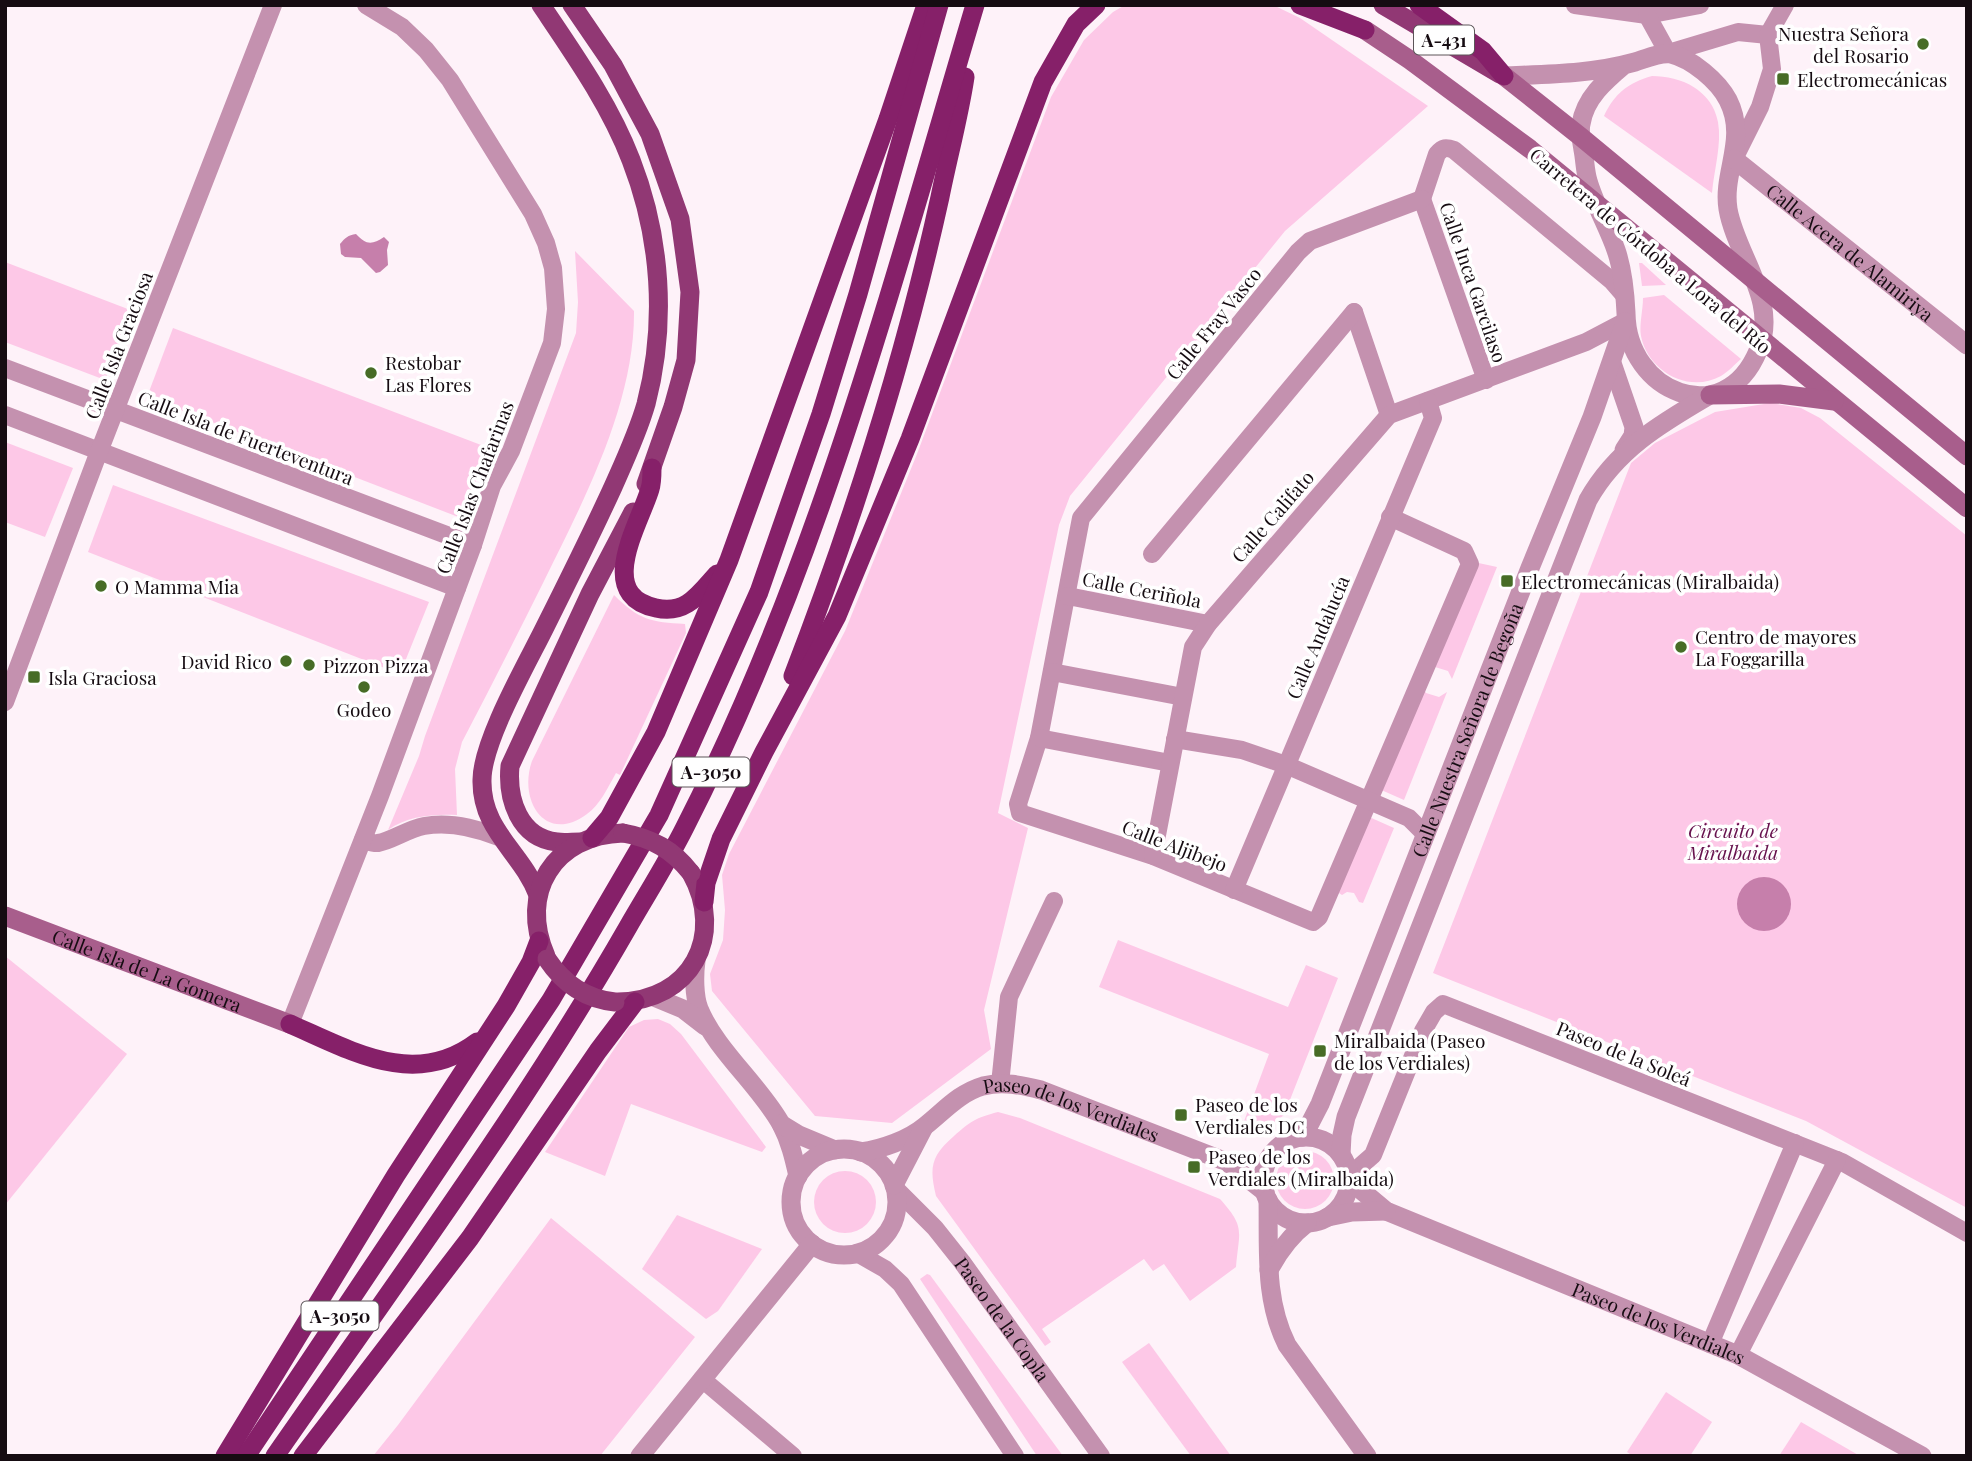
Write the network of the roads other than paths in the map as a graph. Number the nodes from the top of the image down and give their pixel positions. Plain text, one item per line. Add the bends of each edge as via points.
1 (273, 5) edge
2 (366, 5) edge
3 (541, 5) edge
4 (572, 5) edge
5 (926, 5) edge
6 (939, 5) edge
7 (975, 5) edge
8 (1097, 5) edge
9 (1300, 5) edge
10 (1326, 5) edge
11 (1383, 5) edge
12 (1419, 5) edge
13 (1576, 5) edge
14 (1700, 5) edge
15 (1785, 5) edge
16 (1647, 15) junction
17 (1365, 30) junction
18 (1768, 34) junction
19 (1668, 53) junction
20 (1624, 65) junction
21 (1504, 76) junction
22 (1581, 137) junction
23 (1734, 159) junction
24 (1422, 199) junction
25 (1596, 204) junction
26 (1757, 283) junction
27 (1625, 296) junction
28 (1626, 321) junction
29 (1762, 341) junction
30 (1587, 342) junction
31 (1967, 345) edge
32 (1612, 363) junction
33 (5, 368) edge
34 (1486, 380) junction
35 (1710, 395) junction
36 (1428, 401) junction
37 (1834, 401) junction
38 (115, 410) junction
39 (5, 415) edge
40 (1389, 415) junction
41 (1592, 416) junction
42 (1631, 417) junction
43 (100, 451) junction
44 (1967, 456) edge
45 (1619, 457) junction
46 (652, 468) junction
47 (1967, 508) edge
48 (1390, 517) junction
49 (473, 545) junction
50 (1152, 554) dead end
51 (729, 560) junction
52 (457, 589) junction
53 (1068, 596) junction
54 (1208, 624) junction
55 (1052, 672) junction
56 (1183, 697) junction
57 (5, 702) edge
58 (1039, 738) junction
59 (1175, 739) junction
60 (764, 752) junction
61 (1170, 764) junction
62 (1286, 765) junction
63 (1369, 801) junction
64 (1020, 813) joint
65 (1425, 834) junction
66 (499, 837) junction
67 (363, 840) junction
68 (586, 840) junction
69 (1153, 856) junction
70 (1234, 890) junction
71 (538, 895) junction
72 (1054, 901) dead end
73 (704, 902) junction
74 (5, 916) edge
75 (539, 941) junction
76 (696, 961) junction
77 (645, 999) junction
78 (290, 1024) junction
79 (486, 1035) junction
80 (716, 1037) junction
81 (1000, 1084) junction
82 (780, 1123) junction
83 (923, 1129) junction
84 (1303, 1137) junction
85 (1795, 1143) junction
86 (835, 1150) junction
87 (861, 1152) junction
88 (1341, 1155) junction
89 (1269, 1158) junction
90 (1837, 1160) junction
91 (1227, 1162) junction
92 (797, 1176) junction
93 (1349, 1178) junction
94 (895, 1186) junction
95 (1266, 1196) junction
96 (1386, 1211) junction
97 (1328, 1217) junction
98 (1307, 1223) junction
99 (1967, 1233) edge
100 (812, 1244) junction
101 (857, 1253) junction
102 (1269, 1270) junction
103 (1710, 1344) junction
104 (1738, 1355) junction
105 (702, 1379) junction
106 (225, 1456) edge
107 (246, 1456) edge
108 (275, 1456) edge
109 (303, 1456) edge
110 (640, 1456) edge
111 (793, 1456) edge
112 (1015, 1456) edge
113 (1101, 1456) edge
114 (1367, 1456) edge
115 (1922, 1456) edge

1 - 38 street, Calle Isla Graciosa
2 - 49 street, Calle Islas Chafarinas via 402,27 450,80 533,214 553,268 556,309 552,343 511,451 492,486
3 - 66 main road via 609,113 631,160 647,209 660,279 657,344 646,404 626,458 484,760 483,796
4 - 46 main road via 613,65 650,134 680,219 690,292 686,360
5 - 51 highway
6 - 107 highway, A-3050 via 858,294 759,592 659,815 551,1000
7 - 60 highway via 964,88 892,389 835,569
7 - 108 highway, A-3050 via 865,378 800,567 756,677 684,829 578,1015
8 - 60 highway via 1076,24 1043,82 910,439 837,616
9 - 17 highway
10 - 17 main road, Carretera de Córdoba a Lora del Río / A-431
11 - 21 main road, A-431
12 - 21 highway via 1483,51
13 - 16 street
14 - 16 street
15 - 18 street
16 - 19 street
17 - 25 main road, Carretera de Córdoba a Lora del Río / A-431 via 1474,106
18 - 19 street via 1738,32
18 - 23 street via 1772,69 1760,107
19 - 20 street
19 - 23 street via 1686,60 1721,89 1736,127
20 - 21 street via 1560,75
20 - 22 street via 1592,95
21 - 22 main road, A-431
22 - 25 street via 1587,180
22 - 26 main road, A-431
23 - 26 street via 1728,206
23 - 31 street, Calle Acera de Alamiriya
24 - 27 street via 1437,154 1446,147 1454,150
24 - 34 street, Calle Inca Garcilaso
24 - 53 street, Calle Fray Vasco via 1310,241 1298,252 1081,518
25 - 27 street via 1616,249
25 - 29 main road, Carretera de Córdoba a Lora del Río / A-431
26 - 29 street
26 - 44 main road, A-431
27 - 28 street
28 - 30 street, Calle Califato
28 - 32 street, Calle Nuestra Señora de Begoña
28 - 35 street via 1638,360 1657,381 1679,393
29 - 35 street, Calle Nuestra Señora de Begoña via 1744,373
29 - 37 main road, Carretera de Córdoba a Lora del Río / A-431
30 - 32 street
30 - 34 street, Calle Califato
32 - 41 street, Calle Nuestra Señora de Begoña
32 - 42 street
33 - 38 street, Calle Isla de Fuerteventura
34 - 36 street, Calle Califato
35 - 37 main road via 1779,394
35 - 45 street, Calle Nuestra Señora de Begoña via 1650,430
36 - 40 street, Calle Califato
36 - 48 street, Calle Andalucía via 1433,418
37 - 47 main road, Carretera de Córdoba a Lora del Río / A-431
38 - 43 street, Calle Isla Graciosa
38 - 49 street, Calle Isla de Fuerteventura
39 - 43 street
40 - 50 street via 1354,312
40 - 54 street, Calle Califato
41 - 42 street via 1615,406
41 - 65 street, Calle Nuestra Señora de Begoña
42 - 45 street via 1633,436
43 - 52 street
43 - 57 street, Calle Isla Graciosa
45 - 88 street, Calle Nuestra Señora de Begoña via 1588,500 1552,590 1346,1117
46 - 51 highway via 651,487 624,556 625,578 634,596 652,607 676,610 691,603
46 - 68 main road via 510,766 508,784 520,820 544,839
48 - 62 street, Calle Andalucía
48 - 63 street via 1464,551 1470,564
49 - 52 street, Calle Islas Chafarinas
51 - 68 highway via 656,732 609,818
52 - 67 street, Calle Islas Chafarinas
53 - 54 street, Calle Ceriñola
53 - 55 street, Calle Fray Vasco
54 - 56 street, Calle Califato via 1193,647
55 - 56 street
55 - 58 street, Calle Fray Vasco
56 - 59 street, Calle Califato
58 - 61 street
58 - 64 street, Calle Fray Vasco via 1018,804
59 - 61 street, Calle Califato
59 - 62 street via 1242,750
60 - 73 highway via 710,865
61 - 69 street, Calle Califato
62 - 63 street
62 - 70 street, Calle Andalucía
63 - 65 street via 1409,818
63 - 70 street, Calle Aljibejo via 1313,922
64 - 69 street, Calle Aljibejo
65 - 84 street, Calle Nuestra Señora de Begoña
66 - 67 street via 449,824 408,830 377,844
66 - 71 main road via 532,878
67 - 78 street, Calle Islas Chafarinas
68 - 71 main road via 556,861
68 - 73 main road, bridge via 623,833 653,840 691,873
69 - 70 street, Calle Aljibejo
71 - 75 main road
72 - 81 street via 1009,997
73 - 76 main road via 705,936
74 - 78 main road, Calle Isla de La Gomera
75 - 77 main road, bridge via 547,959 572,987 602,1001
75 - 79 highway
76 - 77 main road via 680,980
76 - 80 street via 699,1008
77 - 80 street via 683,1009
77 - 109 highway via 609,1035 470,1238
78 - 79 highway via 400,1065 439,1062
79 - 106 highway
80 - 82 street
81 - 83 street, Paseo de los Verdiales via 956,1099
81 - 91 street, Paseo de los Verdiales via 1041,1090
82 - 86 street
82 - 92 street
83 - 87 street, Paseo de los Verdiales
83 - 94 street, Paseo de los Verdiales
84 - 88 street via 1331,1145
84 - 89 street via 1289,1140
85 - 90 street, Paseo de la Soleá
85 - 93 street, Paseo de la Soleá via 1443,1004 1423,1031 1373,1155
85 - 103 street
86 - 87 street
86 - 92 street via 814,1159
87 - 94 street via 881,1164
88 - 93 street
89 - 91 street, Paseo de los Verdiales
89 - 95 street via 1263,1180
90 - 99 street, Paseo de la Soleá
90 - 104 street
91 - 95 street, Paseo de los Verdiales
92 - 100 street via 792,1190 794,1220
93 - 96 street, Paseo de los Verdiales
93 - 97 street via 1339,1208
94 - 101 street via 897,1202 890,1228 881,1240
94 - 113 street, Paseo de la Copla via 962,1262
95 - 98 street via 1284,1217
95 - 102 street
96 - 97 street, Paseo de los Verdiales
96 - 103 street, Paseo de los Verdiales
97 - 98 street
98 - 102 street via 1294,1233
100 - 101 street via 826,1252
100 - 105 street
101 - 112 street via 901,1284
102 - 114 street via 1273,1310 1287,1345
103 - 104 street, Paseo de los Verdiales
104 - 115 street, Paseo de los Verdiales
105 - 110 street
105 - 111 street

